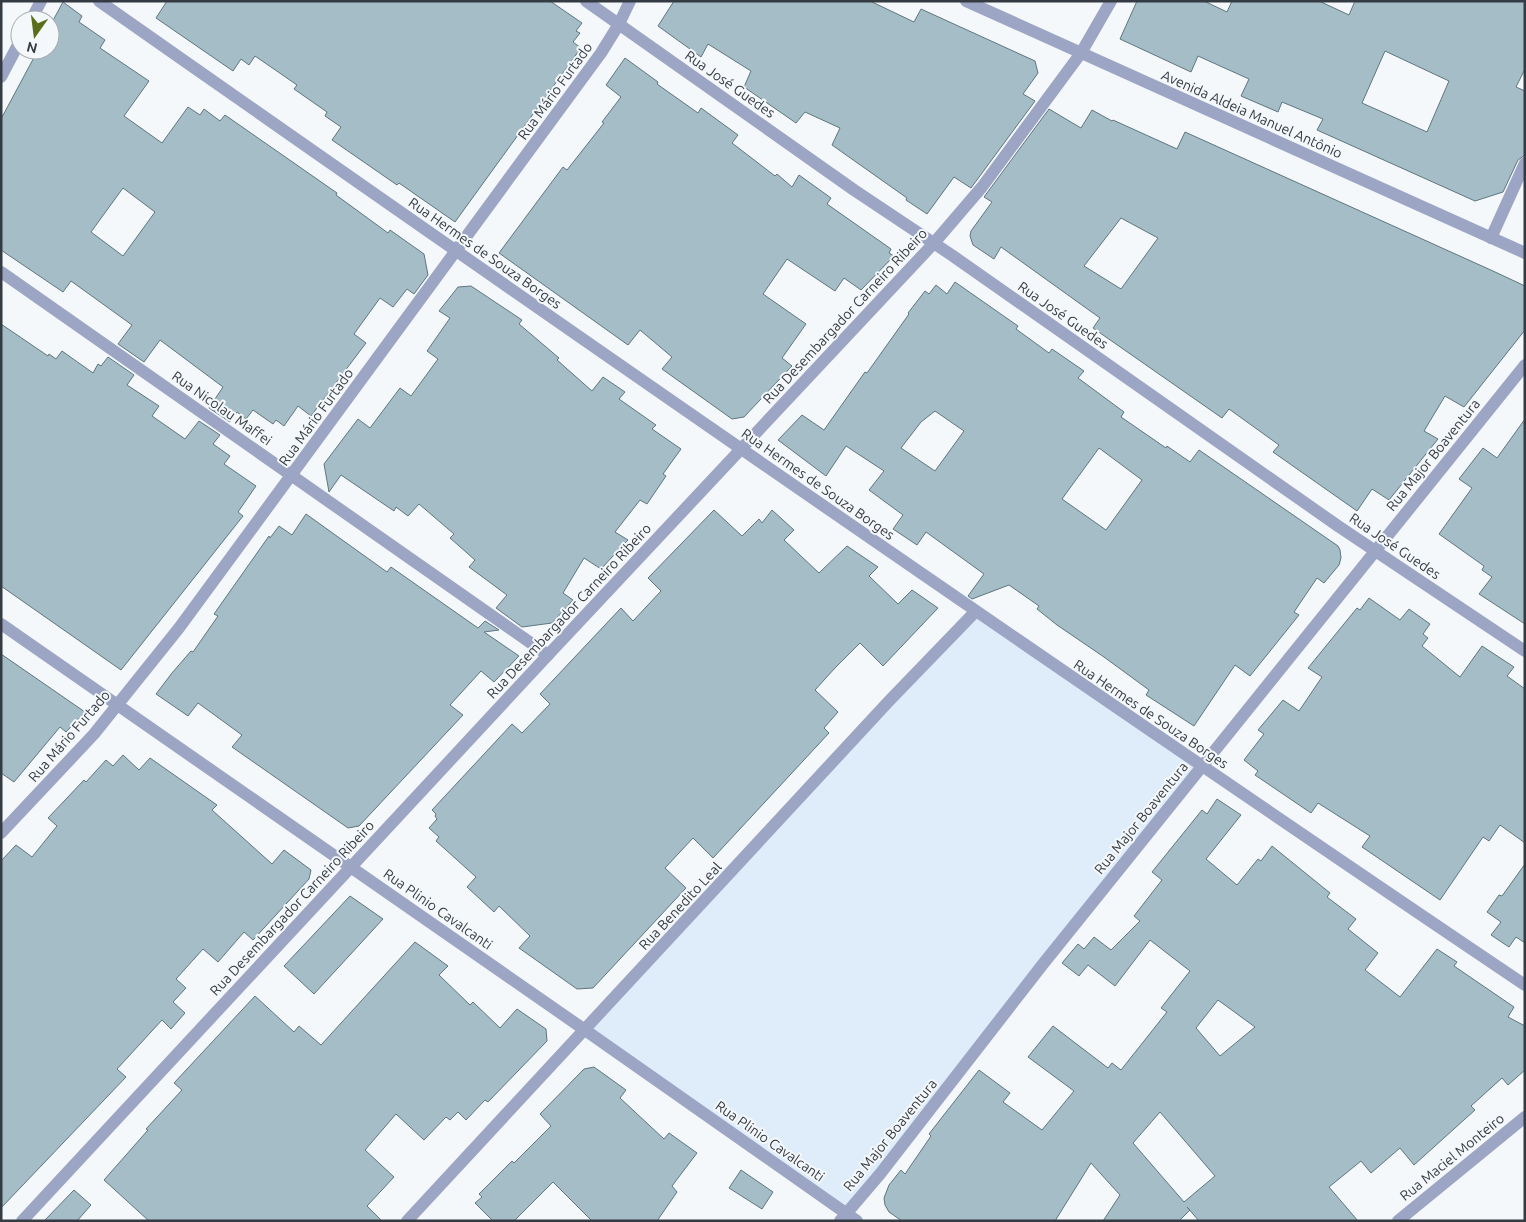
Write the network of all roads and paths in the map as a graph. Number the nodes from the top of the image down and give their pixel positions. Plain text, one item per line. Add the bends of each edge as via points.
1 (99, 1) edge
2 (586, 1) edge
3 (630, 1) edge
4 (966, 1) edge
5 (1111, 1) edge
6 (619, 24) junction
7 (1081, 53) junction
8 (10, 60) edge
9 (1, 77) edge
10 (1525, 163) edge
11 (1491, 238) junction
12 (934, 243) junction
13 (456, 252) junction
14 (1525, 253) edge
15 (1, 272) edge
16 (1525, 365) edge
17 (742, 450) junction
18 (292, 475) junction
19 (1375, 550) junction
20 (975, 612) junction
21 (1, 624) edge
22 (1525, 651) edge
23 (548, 655) junction
24 (117, 705) junction
25 (1202, 767) junction
26 (1, 833) edge
27 (351, 867) junction
28 (1525, 984) edge
29 (585, 1030) junction
30 (1525, 1117) edge
31 (848, 1218) edge
32 (22, 1221) edge
33 (407, 1221) edge
34 (1398, 1221) edge

1 - 13 street, Rua Hermes de Souza Borges
2 - 6 street, Rua José Guedes
3 - 6 street, Rua Mário Furtado
4 - 7 street, Avenida Aldeia Manuel Antônio
5 - 7 street, Rua Desembargador Carneiro Ribeiro
6 - 12 street, Rua José Guedes
6 - 13 street, Rua Mário Furtado
7 - 11 street, Avenida Aldeia Manuel Antônio
7 - 12 street, Rua Desembargador Carneiro Ribeiro via 982,186
8 - 9 street
10 - 11 street
11 - 14 street, Avenida Aldeia Manuel Antônio
12 - 17 street, Rua Desembargador Carneiro Ribeiro
12 - 19 street, Rua José Guedes
13 - 17 street, Rua Hermes de Souza Borges
13 - 18 street, Rua Mário Furtado
15 - 18 street, Rua Nicolau Maffei
16 - 19 street, Rua Major Boaventura
17 - 20 street, Rua Hermes de Souza Borges
17 - 23 street, Rua Desembargador Carneiro Ribeiro
18 - 23 street, Rua Nicolau Maffei
18 - 24 street, Rua Mário Furtado via 179,628
19 - 22 street, Rua José Guedes
19 - 25 street, Rua Major Boaventura
20 - 25 street, Rua Hermes de Souza Borges
20 - 29 street, Rua Benedito Leal
21 - 24 street, Rua Plinio Cavalcanti
23 - 27 street, Rua Desembargador Carneiro Ribeiro
24 - 26 street, Rua Mário Furtado
24 - 27 street, Rua Plinio Cavalcanti
25 - 28 street, Rua Hermes de Souza Borges
25 - 31 street, Rua Major Boaventura via 1049,956
27 - 29 street, Rua Plinio Cavalcanti
27 - 32 street, Rua Desembargador Carneiro Ribeiro
29 - 31 street, Rua Plinio Cavalcanti
29 - 33 street, Rua Benedito Leal
30 - 34 street, Rua Maciel Monteiro

